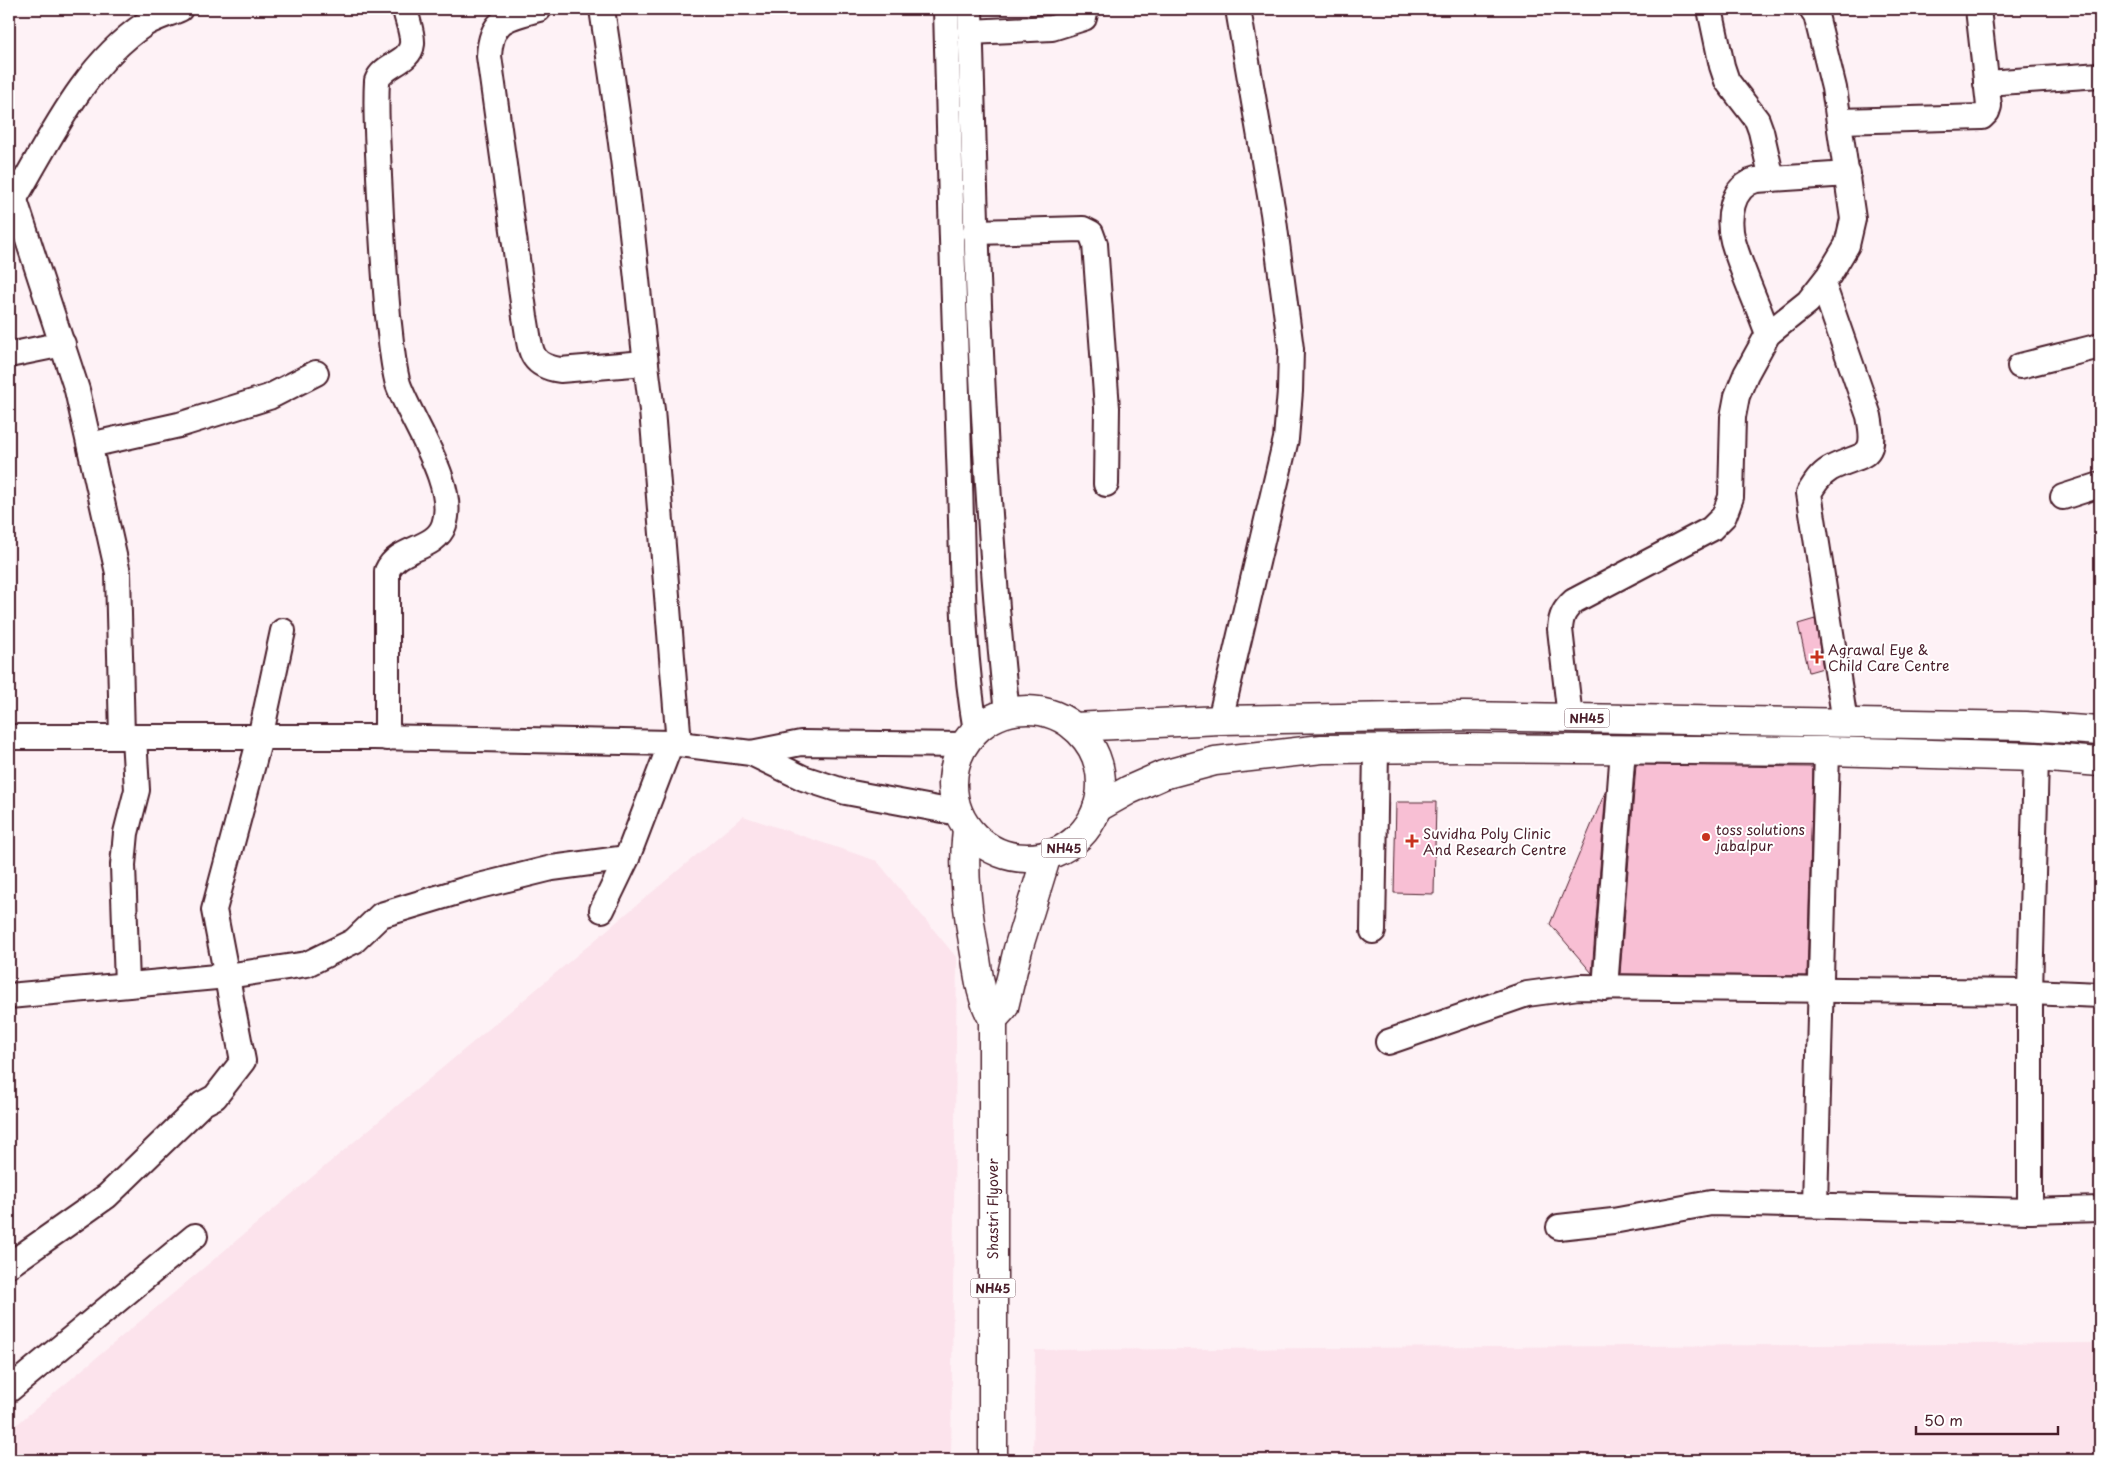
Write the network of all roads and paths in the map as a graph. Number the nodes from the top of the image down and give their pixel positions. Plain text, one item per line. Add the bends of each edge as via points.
1 (180, 9) edge
2 (405, 9) edge
3 (538, 9) edge
4 (602, 9) edge
5 (946, 9) edge
6 (1086, 9) edge
7 (1238, 9) edge
8 (1710, 9) edge
9 (1812, 9) edge
10 (1978, 9) edge
11 (142, 16) edge
12 (970, 20) edge
13 (2100, 74) edge
14 (1986, 83) junction
15 (1840, 121) junction
16 (1848, 174) junction
17 (1772, 179) junction
18 (12, 190) edge
19 (975, 232) junction
20 (1823, 284) junction
21 (1768, 334) junction
22 (62, 344) junction
23 (2100, 346) edge
24 (9, 355) edge
25 (645, 363) junction
26 (2020, 366) dead end
27 (316, 373) dead end
28 (90, 445) junction
29 (1106, 484) dead end
30 (2100, 485) edge
31 (2063, 497) dead end
32 (283, 631) dead end
33 (1007, 713) junction
34 (1570, 718) junction
35 (1220, 720) junction
36 (1845, 722) junction
37 (1074, 727) junction
38 (2100, 731) edge
39 (9, 737) edge
40 (128, 737) junction
41 (260, 738) junction
42 (387, 738) junction
43 (970, 738) junction
44 (675, 743) junction
45 (1376, 750) junction
46 (1623, 750) junction
47 (1827, 750) junction
48 (751, 753) junction
49 (2036, 757) junction
50 (2100, 762) edge
51 (1097, 808) junction
52 (963, 821) junction
53 (1047, 855) junction
54 (627, 858) junction
55 (602, 910) dead end
56 (1373, 931) dead end
57 (227, 976) junction
58 (127, 985) junction
59 (1606, 988) junction
60 (1822, 989) junction
61 (2030, 992) junction
62 (2100, 995) edge
63 (9, 996) edge
64 (992, 1018) junction
65 (1388, 1042) dead end
66 (1815, 1205) junction
67 (2100, 1208) edge
68 (2030, 1211) junction
69 (1559, 1228) dead end
70 (195, 1236) dead end
71 (9, 1265) edge
72 (9, 1390) edge
73 (993, 1460) edge

1 - 11 street
2 - 42 street via 412,46 408,54 384,70 377,81 381,248 398,384 432,455 447,503 444,525 439,534 429,543 391,561 387,571
3 - 25 street via 496,26 491,36 489,56 533,355 546,368 560,370
4 - 25 street via 614,84
5 - 43 street via 950,219
6 - 12 street via 1084,18 1052,28
7 - 35 street via 1273,213 1291,348 1290,391 1286,439
8 - 17 street via 1727,81 1757,120
9 - 15 street via 1816,14
10 - 14 street
11 - 18 street via 82,86
12 - 19 street
13 - 14 street
14 - 15 street via 1989,106 1982,117
15 - 16 street
16 - 17 street
16 - 20 street via 1853,219 1847,245
17 - 21 street via 1747,182 1740,188 1733,203 1731,222 1733,240
18 - 22 street
19 - 29 street via 1083,229 1091,232 1095,244 1107,408
19 - 33 street via 995,604
20 - 21 street via 1808,302
20 - 36 street via 1872,433 1870,447 1860,458 1830,470 1809,492
21 - 34 street via 1737,396 1733,417 1731,497 1724,516 1711,529 1574,601 1564,610 1560,629
22 - 24 street
22 - 28 street
23 - 26 street
25 - 44 street via 652,410
27 - 28 street via 270,397 179,425
28 - 40 street via 118,573
30 - 31 street
32 - 41 street
33 - 37 highway, NH45 via 1024,710 1042,712
33 - 43 highway, NH45 via 990,720
34 - 35 highway, NH45 via 1464,716
34 - 36 highway, NH45
35 - 37 highway, NH45
36 - 38 highway, NH45
37 - 51 highway, NH45 via 1087,740 1100,773 1101,791
39 - 40 street
40 - 41 street
40 - 58 street via 137,790 122,864
41 - 42 street
41 - 57 street via 214,910
42 - 44 street
43 - 48 street via 801,743
43 - 52 highway, NH45 via 957,761 953,778 954,796
44 - 48 street
44 - 54 street
45 - 46 highway
45 - 51 highway via 1322,749 1215,761 1163,774
45 - 56 street
46 - 47 highway
46 - 59 street
47 - 49 highway
47 - 60 street
48 - 52 street via 803,778 846,792
49 - 50 highway
49 - 61 street
51 - 53 highway, NH45 via 1090,824 1078,838
52 - 53 highway, NH45 via 980,841 995,851 1012,857
52 - 64 highway, NH45 via 969,923 984,1000
53 - 64 highway, NH45 via 1004,1006
54 - 55 street
54 - 57 street via 571,864 467,889 380,915 354,941 307,964
57 - 58 street
57 - 71 street via 243,1061 215,1097 202,1104 108,1196
58 - 63 street
59 - 60 street
59 - 65 street via 1579,987 1527,994
60 - 61 street
60 - 66 street
61 - 62 street
61 - 68 street
64 - 73 highway, Shastri Flyover / NH45
66 - 68 street
66 - 69 street via 1711,1203
67 - 68 street
70 - 72 street

